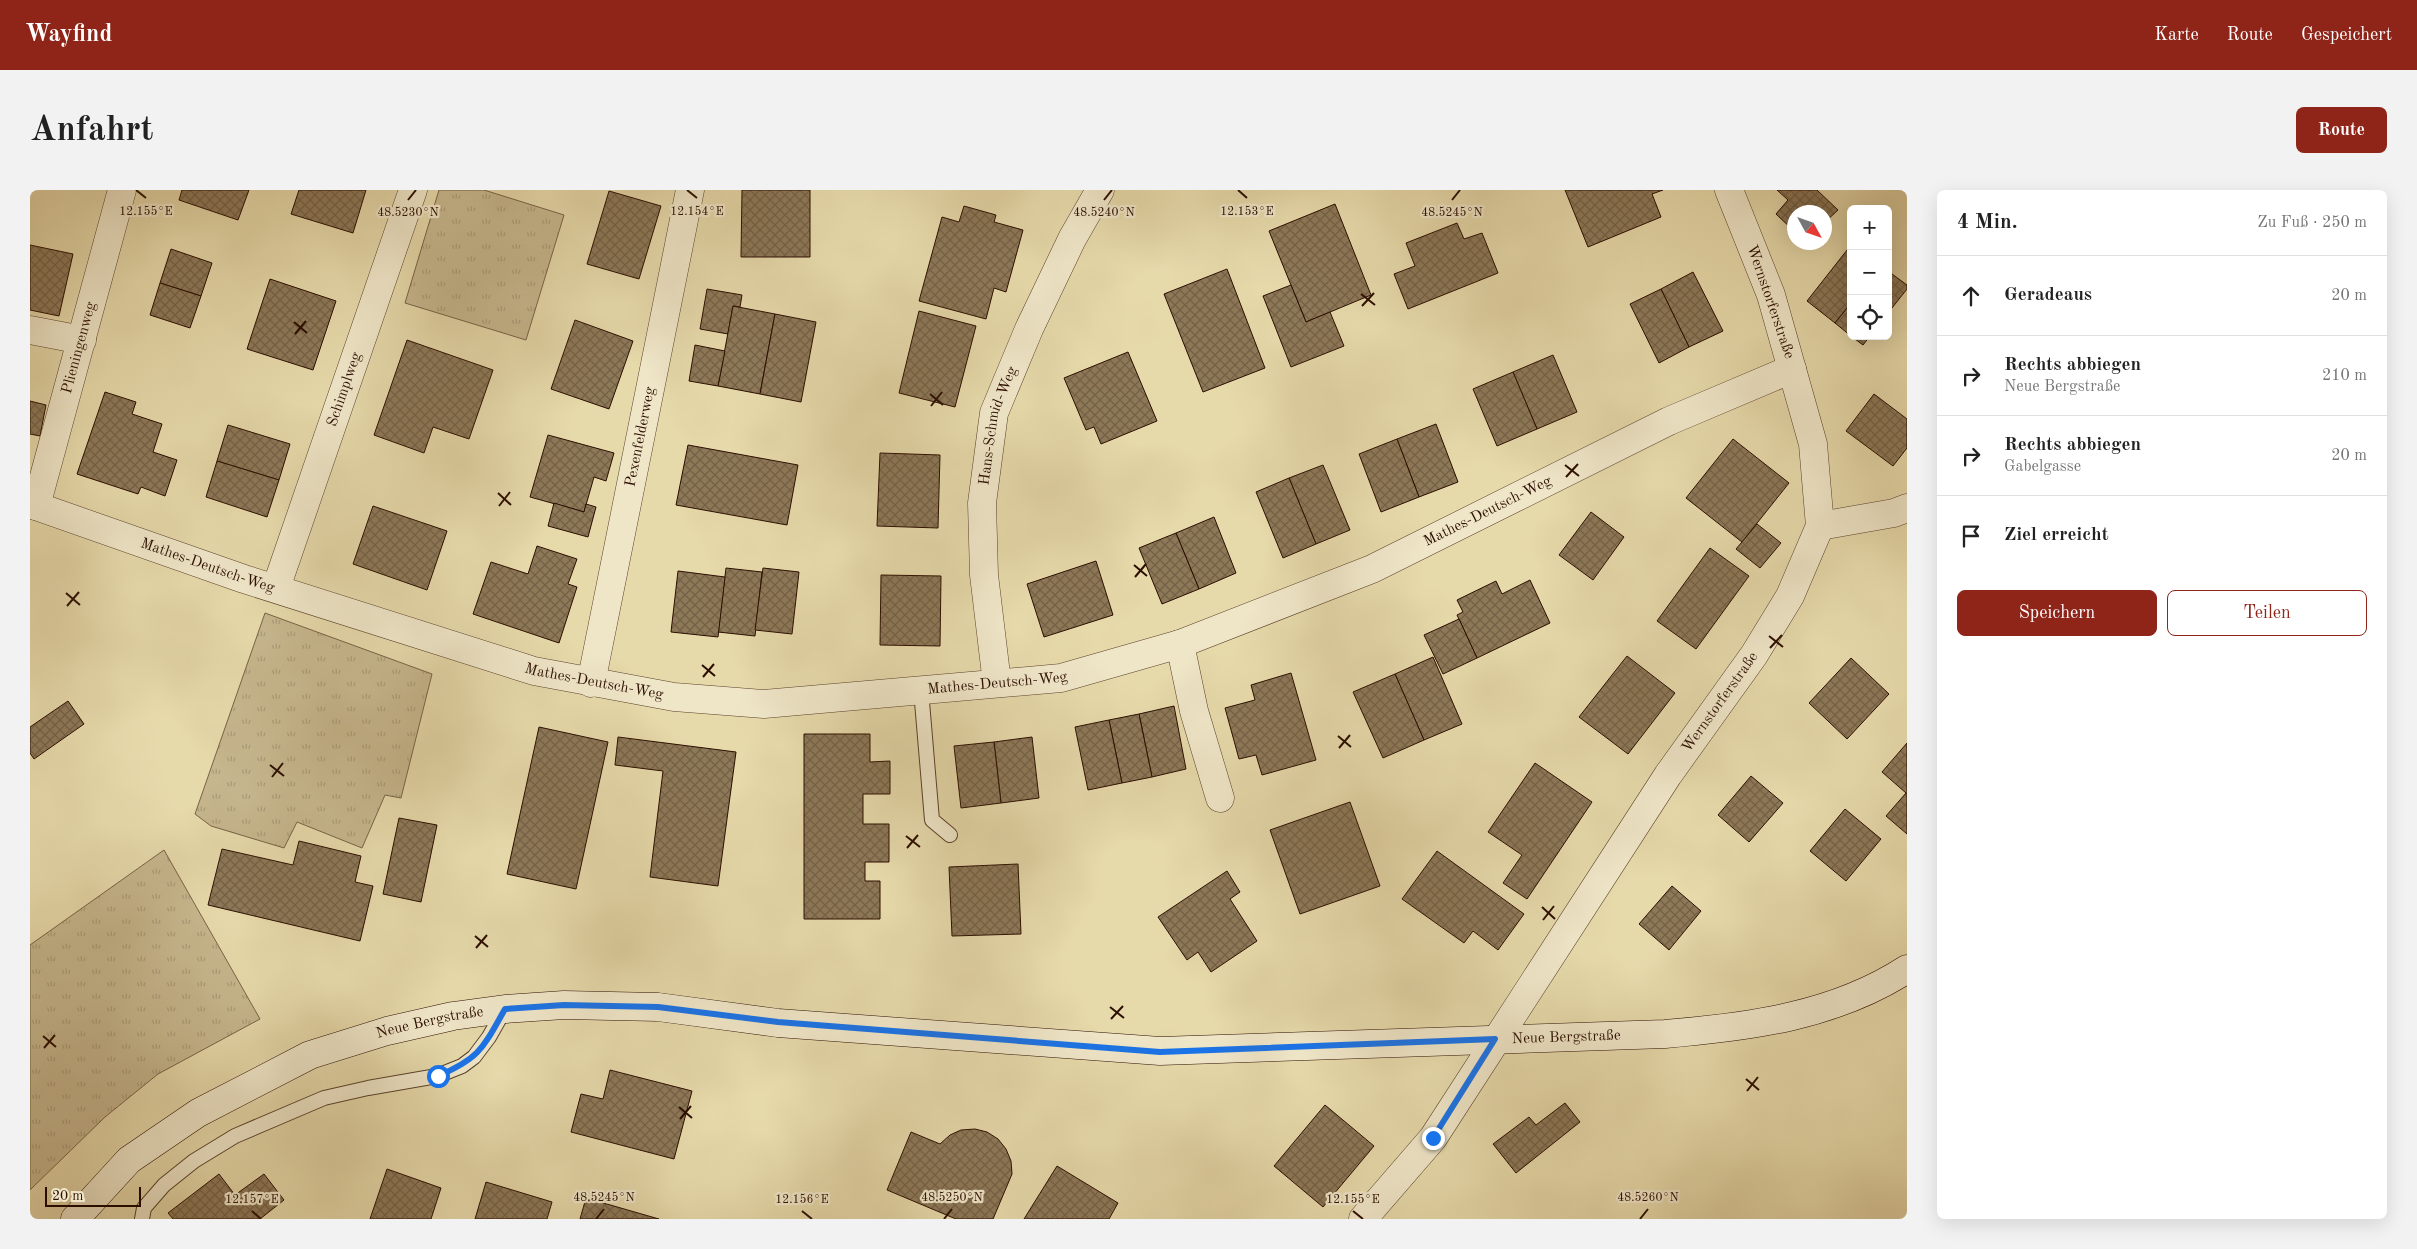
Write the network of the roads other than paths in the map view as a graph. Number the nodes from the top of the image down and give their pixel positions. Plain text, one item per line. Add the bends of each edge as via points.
1 (122, 190) edge
2 (413, 190) edge
3 (690, 190) edge
4 (1100, 190) edge
5 (1729, 190) edge
6 (30, 330) edge
7 (82, 340) junction
8 (1792, 369) junction
9 (33, 505) edge
10 (1907, 508) edge
11 (1820, 526) junction
12 (276, 588) junction
13 (1180, 644) junction
14 (591, 683) junction
15 (997, 683) junction
16 (921, 690) junction
17 (1220, 798) dead end
18 (950, 835) dead end
19 (1907, 969) edge
20 (505, 1009) junction
21 (1495, 1039) junction
22 (75, 1219) edge
23 (142, 1219) edge
24 (1363, 1219) edge

1 - 7 street, Plieningenweg
2 - 12 street, Schimplweg
3 - 14 street, Pexenfelderweg
4 - 15 street, Hans-Schmid-Weg via 1072,239 994,413 982,502 984,576
5 - 8 street, Wernstorferstraße via 1770,295
6 - 7 street
7 - 9 street, Plieningenweg
8 - 11 street, Wernstorferstraße via 1813,444
8 - 13 street, Mathes-Deutsch-Weg via 1670,421 1372,569
9 - 12 street, Mathes-Deutsch-Weg
10 - 11 street
11 - 21 street, Wernstorferstraße via 1790,596 1754,655 1668,775
12 - 14 street, Mathes-Deutsch-Weg via 534,671
13 - 15 street, Mathes-Deutsch-Weg via 1061,678
13 - 17 street via 1194,711
14 - 16 street, Mathes-Deutsch-Weg via 674,697 764,704
15 - 16 street, Mathes-Deutsch-Weg
16 - 18 lane via 932,820
19 - 21 street, Neue Bergstraße via 1884,985 1844,1001 1802,1015 1733,1028 1665,1034
20 - 21 street, Neue Bergstraße via 564,1005 658,1007 778,1022 1160,1052
20 - 22 street, Neue Bergstraße via 452,1016 387,1031 310,1055 198,1113 129,1160
20 - 23 lane via 474,1057 462,1066 438,1076 324,1098 234,1136 194,1160 164,1185 144,1208
21 - 24 street, Wernstorferstraße via 1433,1138

